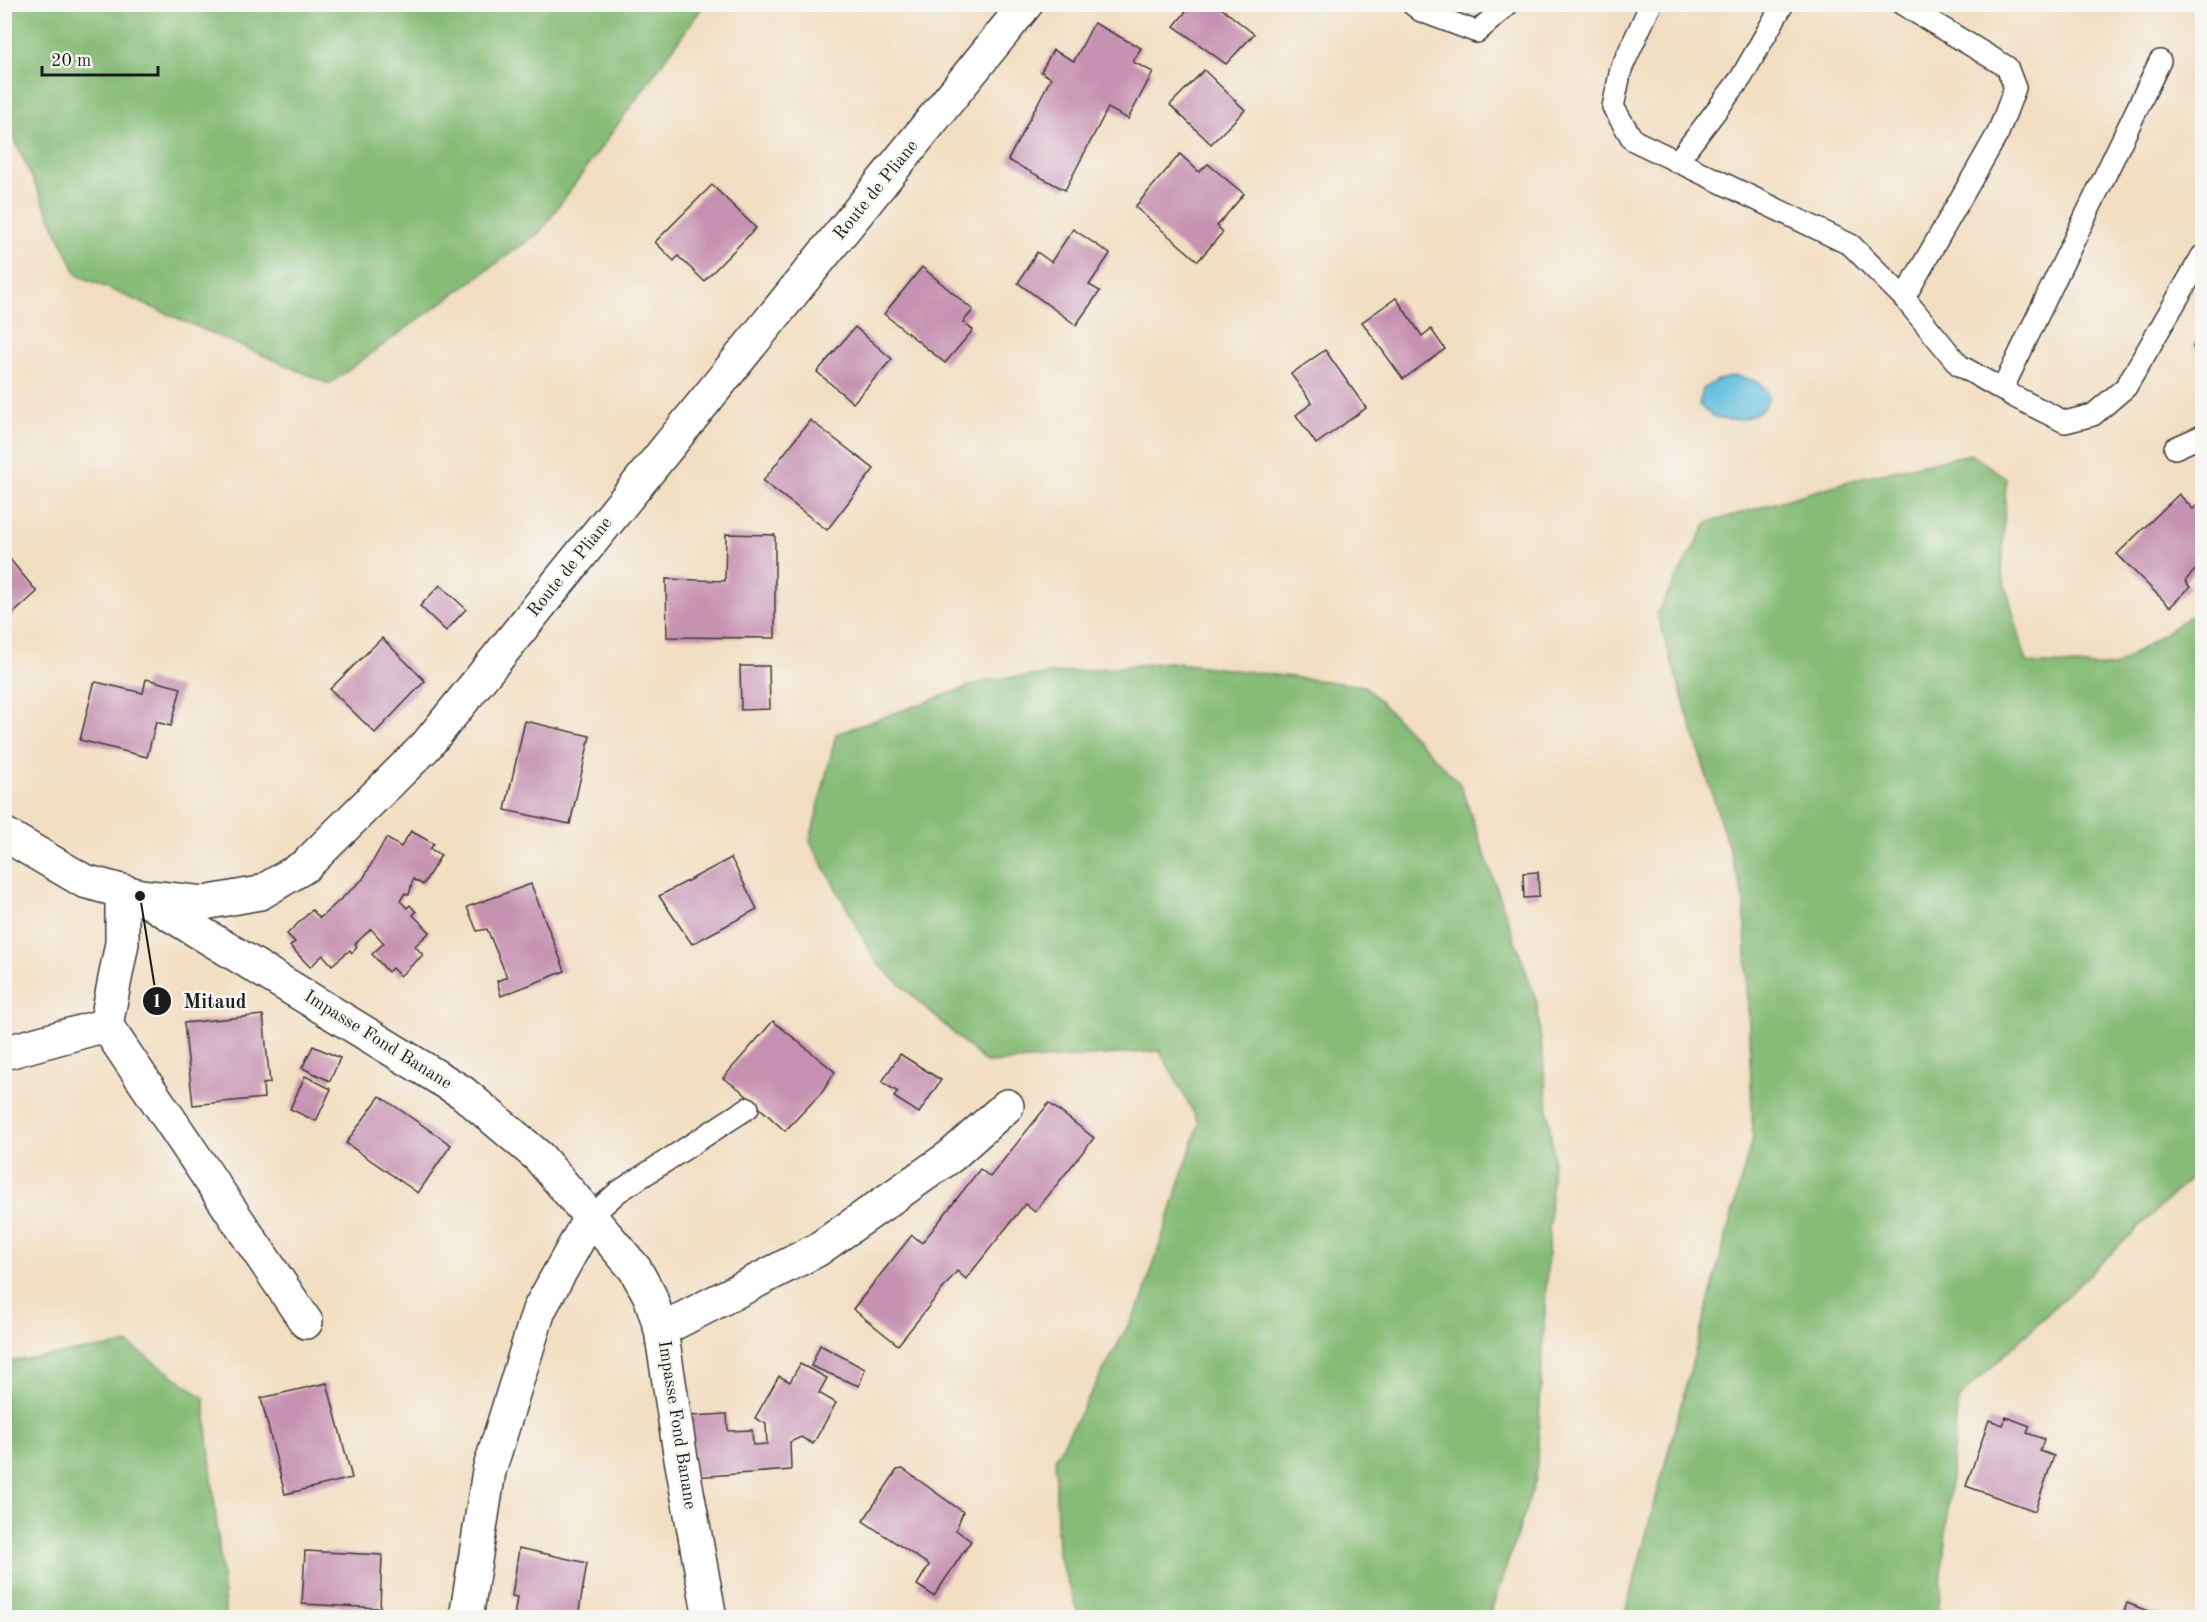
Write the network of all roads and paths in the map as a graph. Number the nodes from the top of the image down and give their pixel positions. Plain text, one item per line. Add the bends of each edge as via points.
1 (1026, 4) edge
2 (1412, 4) edge
3 (1508, 4) edge
4 (1651, 4) edge
5 (1783, 4) edge
6 (1902, 4) edge
7 (2160, 61) dead end
8 (1677, 162) junction
9 (2202, 256) edge
10 (1904, 298) junction
11 (2002, 390) junction
12 (2202, 436) edge
13 (2175, 448) dead end
14 (4, 834) edge
15 (131, 893) junction
16 (106, 1025) junction
17 (4, 1053) edge
18 (1007, 1106) dead end
19 (748, 1108) dead end
20 (591, 1216) junction
21 (306, 1322) dead end
22 (661, 1330) junction
23 (466, 1617) edge
24 (710, 1617) edge

1 - 15 street, Route de Pliane via 426,746 305,867 260,893 204,903
2 - 3 lane via 1477,32
4 - 8 lane via 1621,69 1612,107 1633,140
5 - 8 lane via 1741,78
6 - 10 lane via 2007,67 2015,88 1998,133
7 - 11 lane
8 - 10 lane via 1851,245
9 - 11 lane via 2126,387 2093,415 2065,422
10 - 11 lane via 1959,365
12 - 13 lane
14 - 15 street, Route de Pliane via 84,881
15 - 16 street
15 - 20 street, Impasse Fond Banane via 462,1092 539,1157
16 - 17 street
16 - 21 street
18 - 22 street via 951,1156 817,1250
19 - 20 lane via 618,1192
20 - 22 street, Impasse Fond Banane via 635,1269 650,1296
20 - 23 street via 539,1310 502,1428 489,1471
22 - 24 street, Impasse Fond Banane

